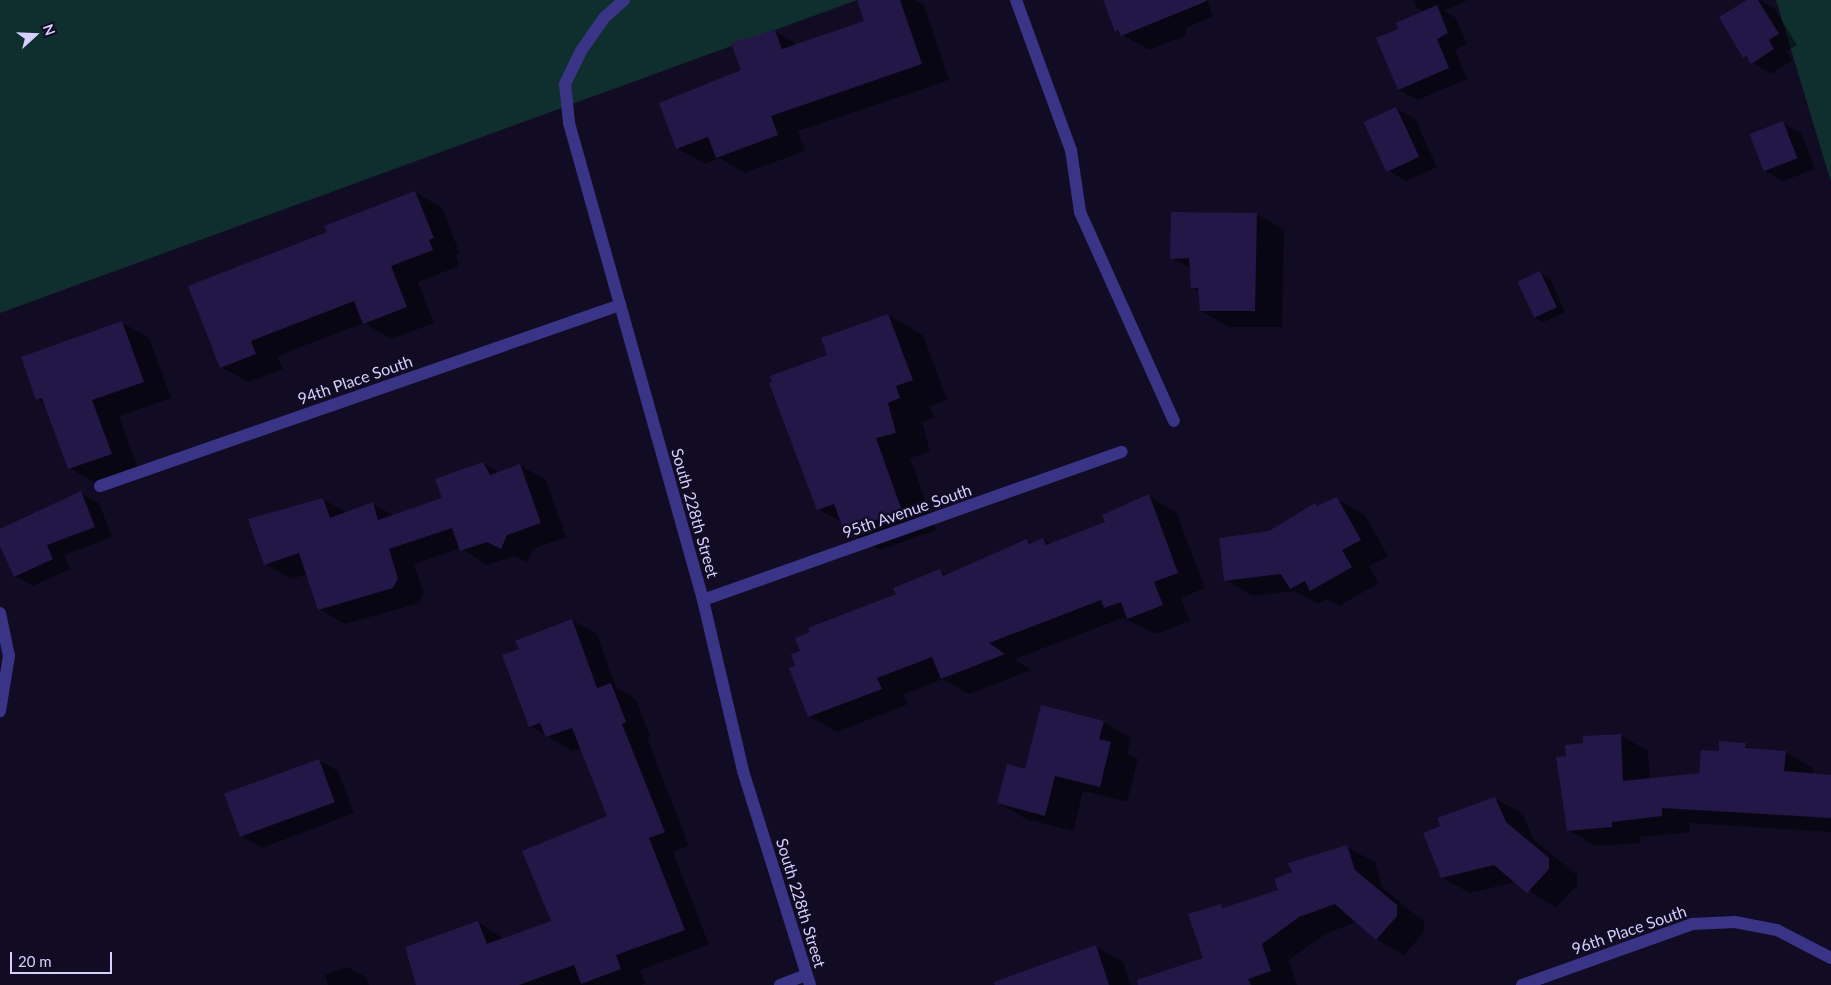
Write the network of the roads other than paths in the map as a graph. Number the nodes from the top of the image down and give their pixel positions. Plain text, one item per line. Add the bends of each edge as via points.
1 (624, 0) edge
2 (1016, 0) edge
3 (620, 305) junction
4 (1174, 421) dead end
5 (1122, 452) dead end
6 (100, 486) dead end
7 (703, 600) junction
8 (0, 613) edge
9 (0, 711) edge
10 (1831, 958) edge
11 (808, 980) edge
12 (780, 985) edge
13 (1522, 985) edge

1 - 3 street, South 228th Street via 604,18 581,51 565,84 569,123
2 - 4 street via 1071,150 1080,212
3 - 6 street, 94th Place South
3 - 7 street, South 228th Street
5 - 7 street, 95th Avenue South
7 - 11 street, South 228th Street via 743,771
8 - 9 street via 9,656
10 - 13 street, 96th Place South via 1777,930 1735,922 1692,924
11 - 12 street

